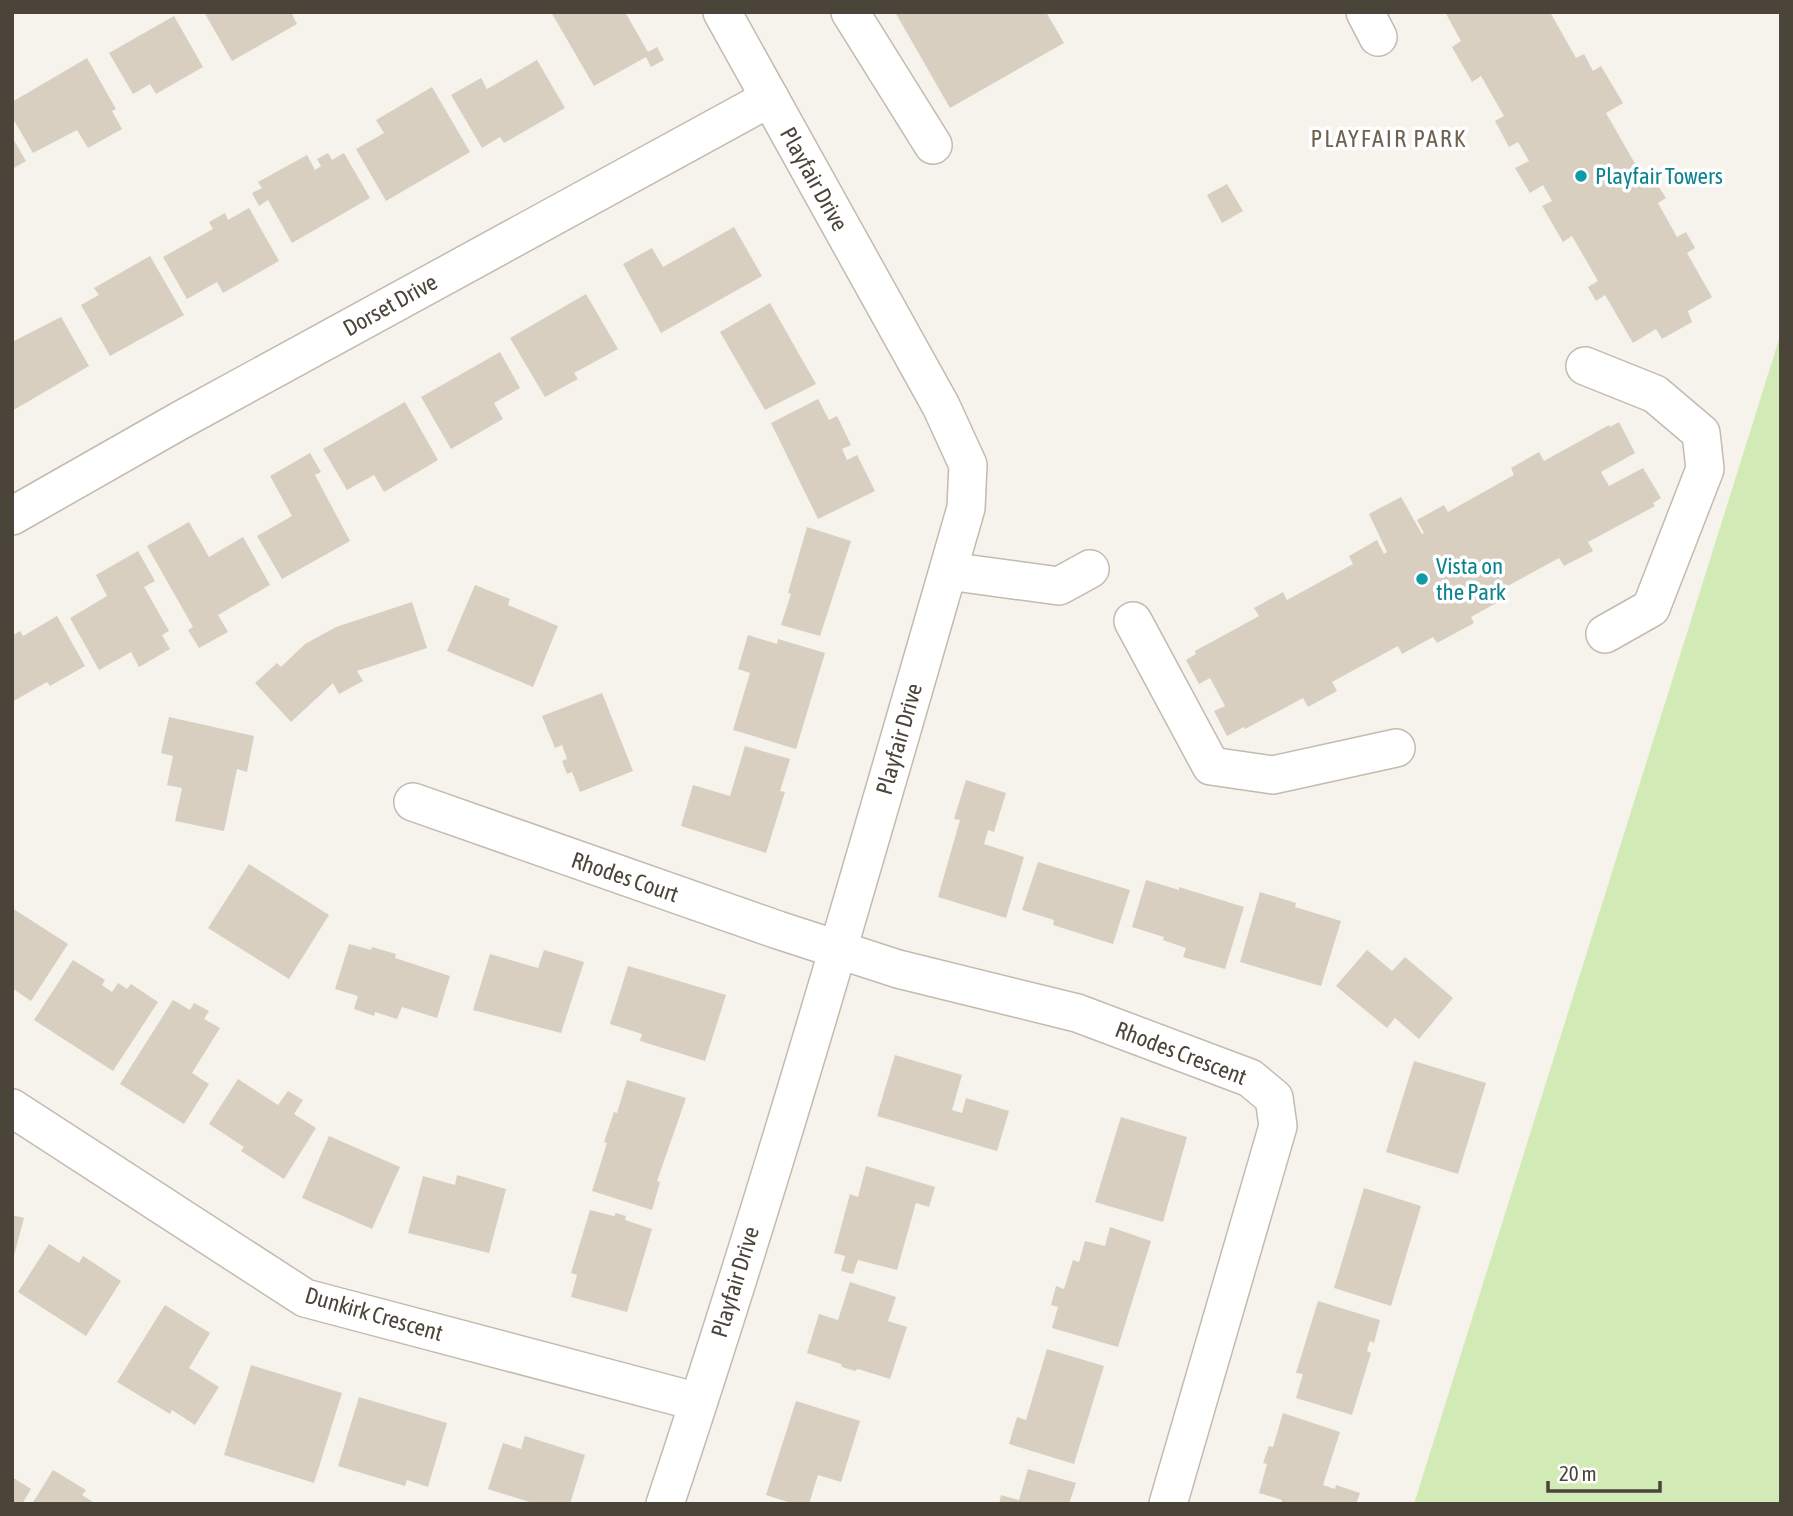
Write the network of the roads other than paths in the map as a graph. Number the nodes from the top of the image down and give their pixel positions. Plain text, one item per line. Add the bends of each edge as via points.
1 (722, 12) edge
2 (850, 12) edge
3 (770, 98) junction
4 (933, 145) dead end
5 (1585, 366) dead end
6 (12, 516) edge
7 (1090, 569) dead end
8 (948, 571) junction
9 (1133, 621) dead end
10 (1605, 634) dead end
11 (1396, 748) dead end
12 (413, 802) dead end
13 (838, 949) junction
14 (12, 1108) edge
15 (698, 1402) junction
16 (664, 1504) edge
17 (1168, 1504) edge

1 - 3 street, Playfair Drive
2 - 4 street
3 - 6 street, Dorset Drive
3 - 8 street, Playfair Drive via 941,406 968,465 966,508
5 - 10 street via 1655,394 1701,433 1705,469 1651,608
7 - 8 street via 1059,586
8 - 13 street, Playfair Drive
9 - 11 street via 1211,766 1273,775
12 - 13 street, Rhodes Court
13 - 15 street, Playfair Drive
13 - 17 street, Rhodes Crescent via 898,969 1077,1013 1250,1078 1274,1098 1278,1126
14 - 15 street, Dunkirk Crescent via 305,1298
15 - 16 street, Playfair Drive

